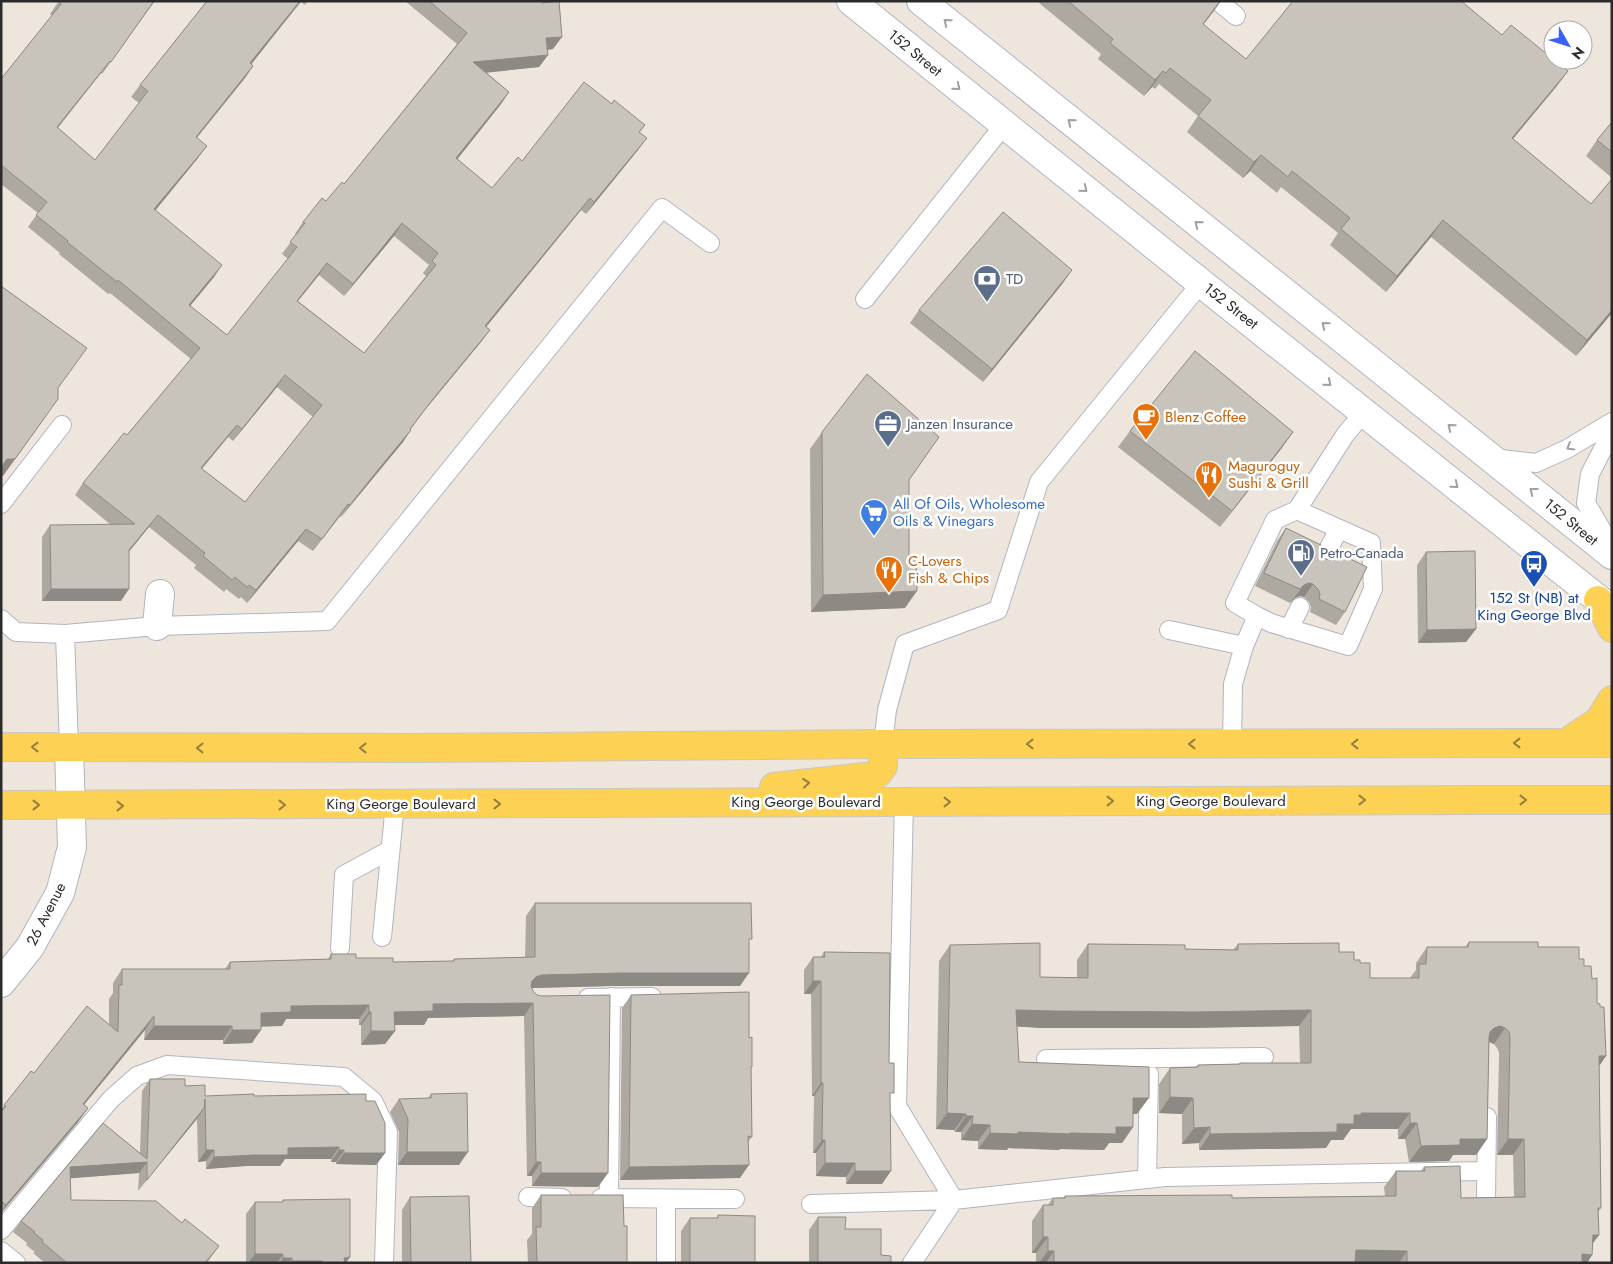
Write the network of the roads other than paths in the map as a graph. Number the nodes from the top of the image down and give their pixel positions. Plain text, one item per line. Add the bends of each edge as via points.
1 (851, 1) edge
2 (921, 1) edge
3 (1218, 1) edge
4 (1236, 16) dead end
5 (1004, 124) junction
6 (710, 243) dead end
7 (1201, 283) junction
8 (865, 299) dead end
9 (1364, 412) junction
10 (1612, 422) edge
11 (62, 425) dead end
12 (1612, 431) edge
13 (1489, 458) junction
14 (1, 504) edge
15 (1297, 510) junction
16 (1339, 529) junction
17 (1612, 547) edge
18 (1612, 555) edge
19 (1321, 563) edge
20 (160, 594) dead end
21 (1605, 605) edge
22 (1300, 607) edge
23 (1257, 616) junction
24 (1, 619) edge
25 (157, 626) junction
26 (1289, 628) junction
27 (1612, 628) edge
28 (1170, 630) dead end
29 (65, 634) junction
30 (1244, 646) junction
31 (1612, 700) edge
32 (1566, 743) junction
33 (1612, 743) edge
34 (883, 744) junction
35 (1232, 744) junction
36 (1, 747) edge
37 (69, 747) junction
38 (1612, 800) edge
39 (636, 802) junction
40 (904, 802) junction
41 (395, 804) junction
42 (1, 805) edge
43 (71, 805) junction
44 (390, 850) junction
45 (382, 937) dead end
46 (340, 948) dead end
47 (1, 983) edge
48 (668, 996) edge
49 (611, 997) junction
50 (572, 998) edge
51 (1264, 1057) dead end
52 (1149, 1058) junction
53 (1046, 1059) dead end
54 (1487, 1102) edge
55 (1486, 1171) junction
56 (1147, 1178) junction
57 (528, 1198) dead end
58 (609, 1198) junction
59 (666, 1199) junction
60 (735, 1200) dead end
61 (954, 1200) junction
62 (1486, 1201) edge
63 (811, 1204) dead end
64 (1, 1230) edge
65 (1, 1251) edge
66 (16, 1263) edge
67 (384, 1263) edge
68 (666, 1263) edge
69 (912, 1263) edge

1 -> 5 main road, 152 Street
13 -> 2 main road, 152 Street
3 - 4 lane
5 -> 7 main road, 152 Street
5 - 8 lane
6 - 25 lane via 662,208 327,621
7 -> 9 main road, 152 Street
7 - 34 lane via 1039,482 998,610 905,644 887,710
9 - 15 lane via 1345,435
9 -> 21 main road, 152 Street
10 -> 13 lane via 1536,463
11 - 14 lane
12 - 17 lane via 1590,474 1586,503
18 -> 13 main road, 152 Street
15 - 16 lane
15 - 23 lane via 1275,520 1234,603
16 - 19 lane
16 - 26 lane via 1371,543 1373,589 1348,646
20 - 25 main road
21 - 27 main road
22 - 26 lane
23 - 26 lane
23 - 30 lane
24 - 29 lane via 16,632
25 - 29 lane
28 - 30 lane
29 - 37 lane
30 - 35 lane via 1234,684
31 - 32 main road via 1599,721
32 - 33 main road
32 -> 35 main road
35 -> 34 main road
34 -> 37 main road
39 -> 34 main road via 873,776 883,766
37 -> 36 main road
37 - 43 main road, 26 Avenue
40 -> 38 main road, King George Boulevard
39 - 40 main road, King George Boulevard
41 -> 39 main road, King George Boulevard
40 - 61 lane via 897,1106
43 -> 41 main road, King George Boulevard
41 - 44 lane
42 -> 43 main road, King George Boulevard
43 - 47 main road, 26 Avenue via 72,847 60,893 30,947
44 - 45 lane
44 - 46 lane via 344,875
48 - 49 lane
49 - 50 lane
49 - 58 lane
51 - 52 lane
52 - 53 lane
52 - 56 lane
54 - 55 lane
55 - 56 lane
55 - 62 lane
56 - 61 lane
57 - 58 lane
58 - 59 lane
59 - 60 lane
59 - 68 lane
61 - 63 lane
61 - 69 lane
64 - 67 lane via 111,1099 136,1076 167,1065 344,1076 373,1102 388,1132
65 - 66 lane

